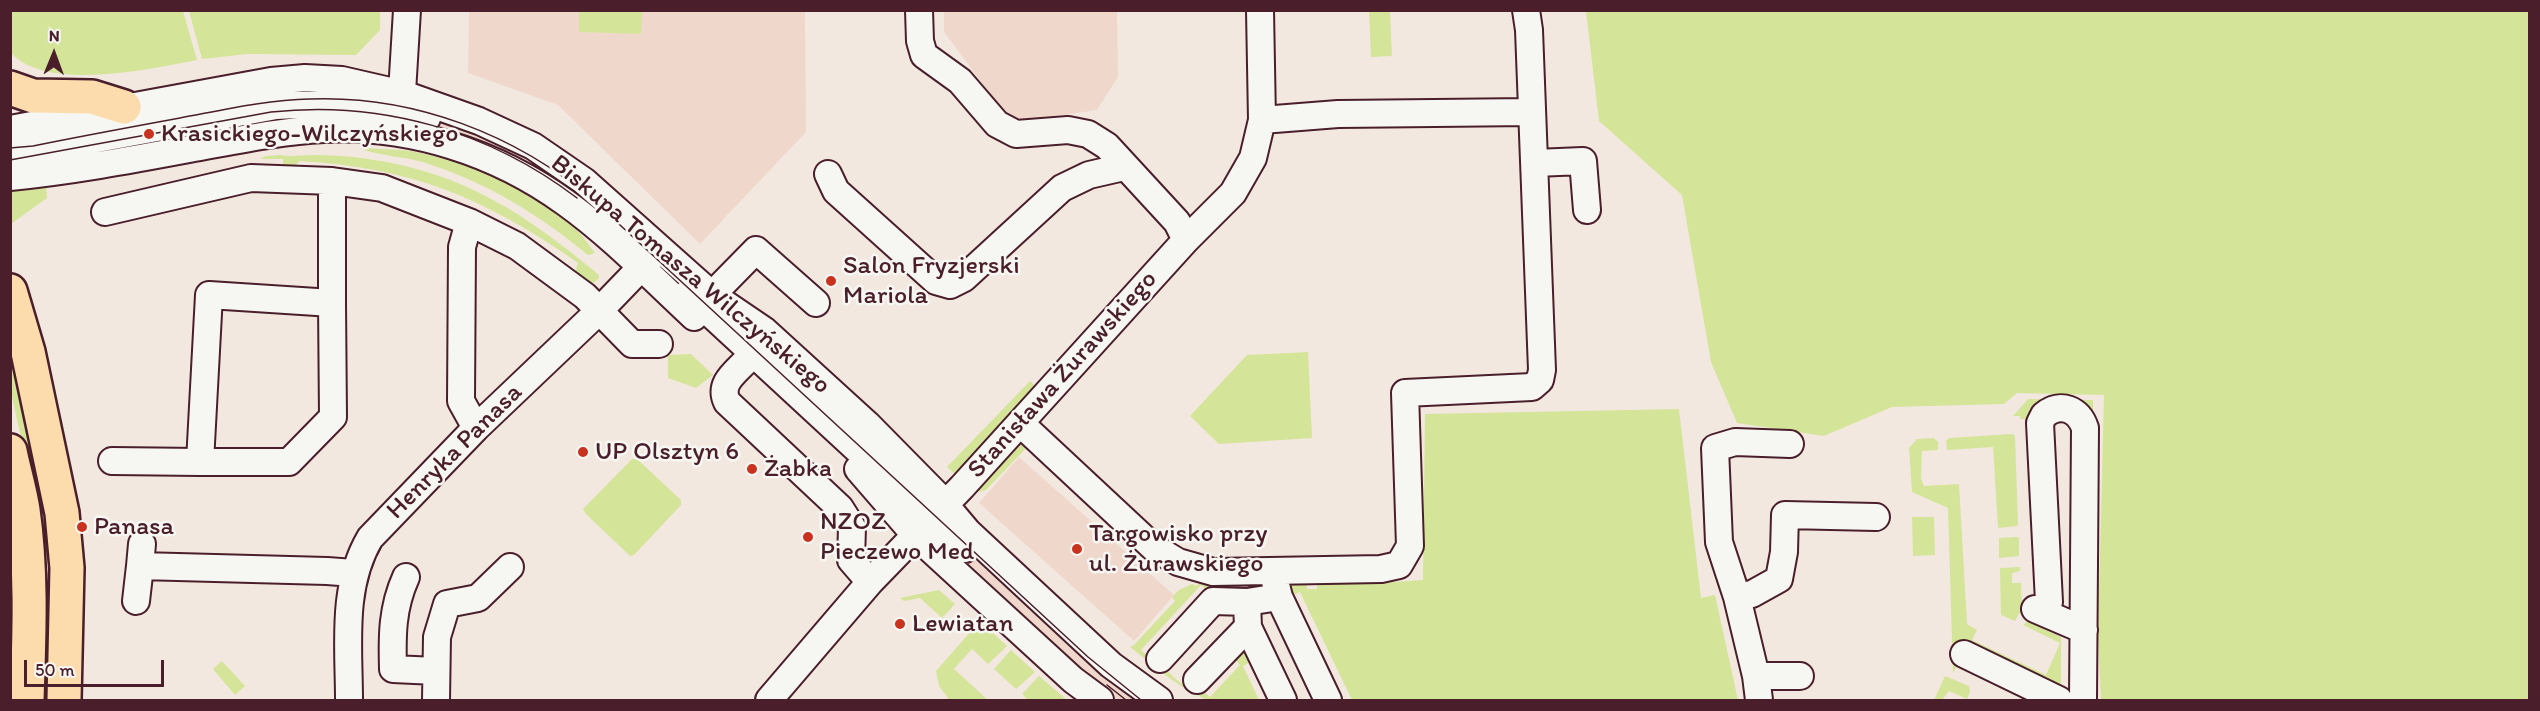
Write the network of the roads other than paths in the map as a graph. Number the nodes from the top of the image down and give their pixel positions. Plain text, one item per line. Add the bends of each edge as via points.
1 (407, 10) edge
2 (919, 10) edge
3 (1260, 10) edge
4 (1526, 10) edge
5 (10, 88) edge
6 (124, 108) junction
7 (1530, 112) junction
8 (400, 113) junction
9 (1262, 120) junction
10 (10, 129) edge
11 (10, 155) edge
12 (1535, 163) junction
13 (1124, 167) junction
14 (828, 174) dead end
15 (10, 177) edge
16 (332, 182) junction
17 (1587, 210) dead end
18 (105, 212) dead end
19 (469, 222) junction
20 (1186, 240) junction
21 (650, 258) junction
22 (10, 291) edge
23 (332, 303) junction
24 (816, 303) dead end
25 (702, 305) junction
26 (600, 310) junction
27 (659, 344) dead end
28 (744, 363) junction
29 (1020, 423) junction
30 (476, 428) junction
31 (1790, 444) dead end
32 (10, 451) edge
33 (112, 461) dead end
34 (200, 462) junction
35 (1876, 517) dead end
36 (931, 519) junction
37 (510, 567) dead end
38 (1274, 571) junction
39 (354, 573) junction
40 (406, 577) dead end
41 (870, 582) junction
42 (1279, 597) junction
43 (1737, 597) junction
44 (136, 601) dead end
45 (1247, 602) junction
46 (30, 620) junction
47 (65, 621) junction
48 (1248, 627) junction
49 (2084, 630) junction
50 (1964, 654) dead end
51 (1160, 659) dead end
52 (436, 671) junction
53 (1800, 676) dead end
54 (1197, 680) dead end
55 (1757, 688) edge
56 (27, 700) edge
57 (64, 700) edge
58 (349, 700) edge
59 (436, 700) edge
60 (769, 700) edge
61 (1100, 700) edge
62 (1134, 700) edge
63 (1159, 700) edge
64 (1283, 700) edge
65 (1328, 700) edge
66 (2059, 700) edge
67 (2083, 700) edge

1 - 8 street
2 - 13 street via 924,56 960,81 997,124 1016,134 1068,130 1088,134 1107,146
3 - 9 street, Stanisława Żurawskiego
4 - 7 street
5 - 6 main road via 33,96 93,97
6 - 8 street, Biskupa Tomasza Wilczyńskiego via 305,78 356,81
6 - 10 street, Biskupa Tomasza Wilczyńskiego
7 - 9 street via 1338,114
7 - 12 street
8 - 11 street via 345,105 276,106
8 - 15 street, Biskupa Tomasza Wilczyńskiego via 323,129
8 - 21 street, Biskupa Tomasza Wilczyńskiego via 420,136 478,153 511,168
8 - 21 street, Biskupa Tomasza Wilczyńskiego via 479,120 533,146 584,181
9 - 20 street, Stanisława Żurawskiego via 1253,159 1233,194
12 - 17 street via 1583,161
12 - 38 street via 1540,380 1532,387 1405,393 1410,546 1399,565 1381,569
13 - 14 street via 1062,188 964,278 950,285 936,281 836,191
13 - 20 street via 1177,222
16 - 18 street via 250,178
16 - 19 street via 382,188
16 - 23 street
19 - 26 street via 517,246
19 - 30 street via 462,247 461,401
20 - 29 street, Stanisława Żurawskiego
21 - 25 street, Biskupa Tomasza Wilczyńskiego
21 - 26 street, Henryka Panasa
22 - 47 main road via 28,352 62,513 67,568
23 - 34 street via 333,417 289,462
23 - 34 street via 209,295
24 - 25 street via 756,250
25 - 28 street, Biskupa Tomasza Wilczyńskiego
25 - 36 street, Biskupa Tomasza Wilczyńskiego via 765,331 867,424
26 - 27 street via 632,344
26 - 30 street, Henryka Panasa
28 - 36 street, Biskupa Tomasza Wilczyńskiego via 859,470
28 - 41 street via 726,384 727,402 840,508 852,527 851,560
29 - 36 street, Stanisława Żurawskiego
29 - 38 street via 1153,547 1178,562 1213,572
30 - 39 street, Henryka Panasa via 370,538
31 - 43 street via 1735,442 1715,448 1719,542
32 - 46 main road via 22,509
33 - 34 street
35 - 43 street via 1785,515 1779,579 1752,594
36 - 41 street, Stanisława Żurawskiego
36 - 61 street, Biskupa Tomasza Wilczyńskiego via 1073,680
36 - 62 street
36 - 63 street, Biskupa Tomasza Wilczyńskiego via 968,532 1111,665
37 - 52 street via 478,598 447,604 437,637
38 - 42 street
39 - 44 street via 141,555
39 - 58 street, Henryka Panasa via 349,601
40 - 52 street via 397,597 392,626 393,669
41 - 60 street, Stanisława Żurawskiego
42 - 45 street
42 - 65 street
43 - 55 street
45 - 48 street
45 - 51 street via 1213,601
46 - 47 main road via 53,615
46 - 56 main road
47 - 57 main road
48 - 54 street
48 - 64 street
49 - 49 street via 2085,428 2073,410 2058,408 2049,410 2040,423 2038,576 2042,605
49 - 67 street
50 - 66 street
52 - 59 street
53 - 55 street

